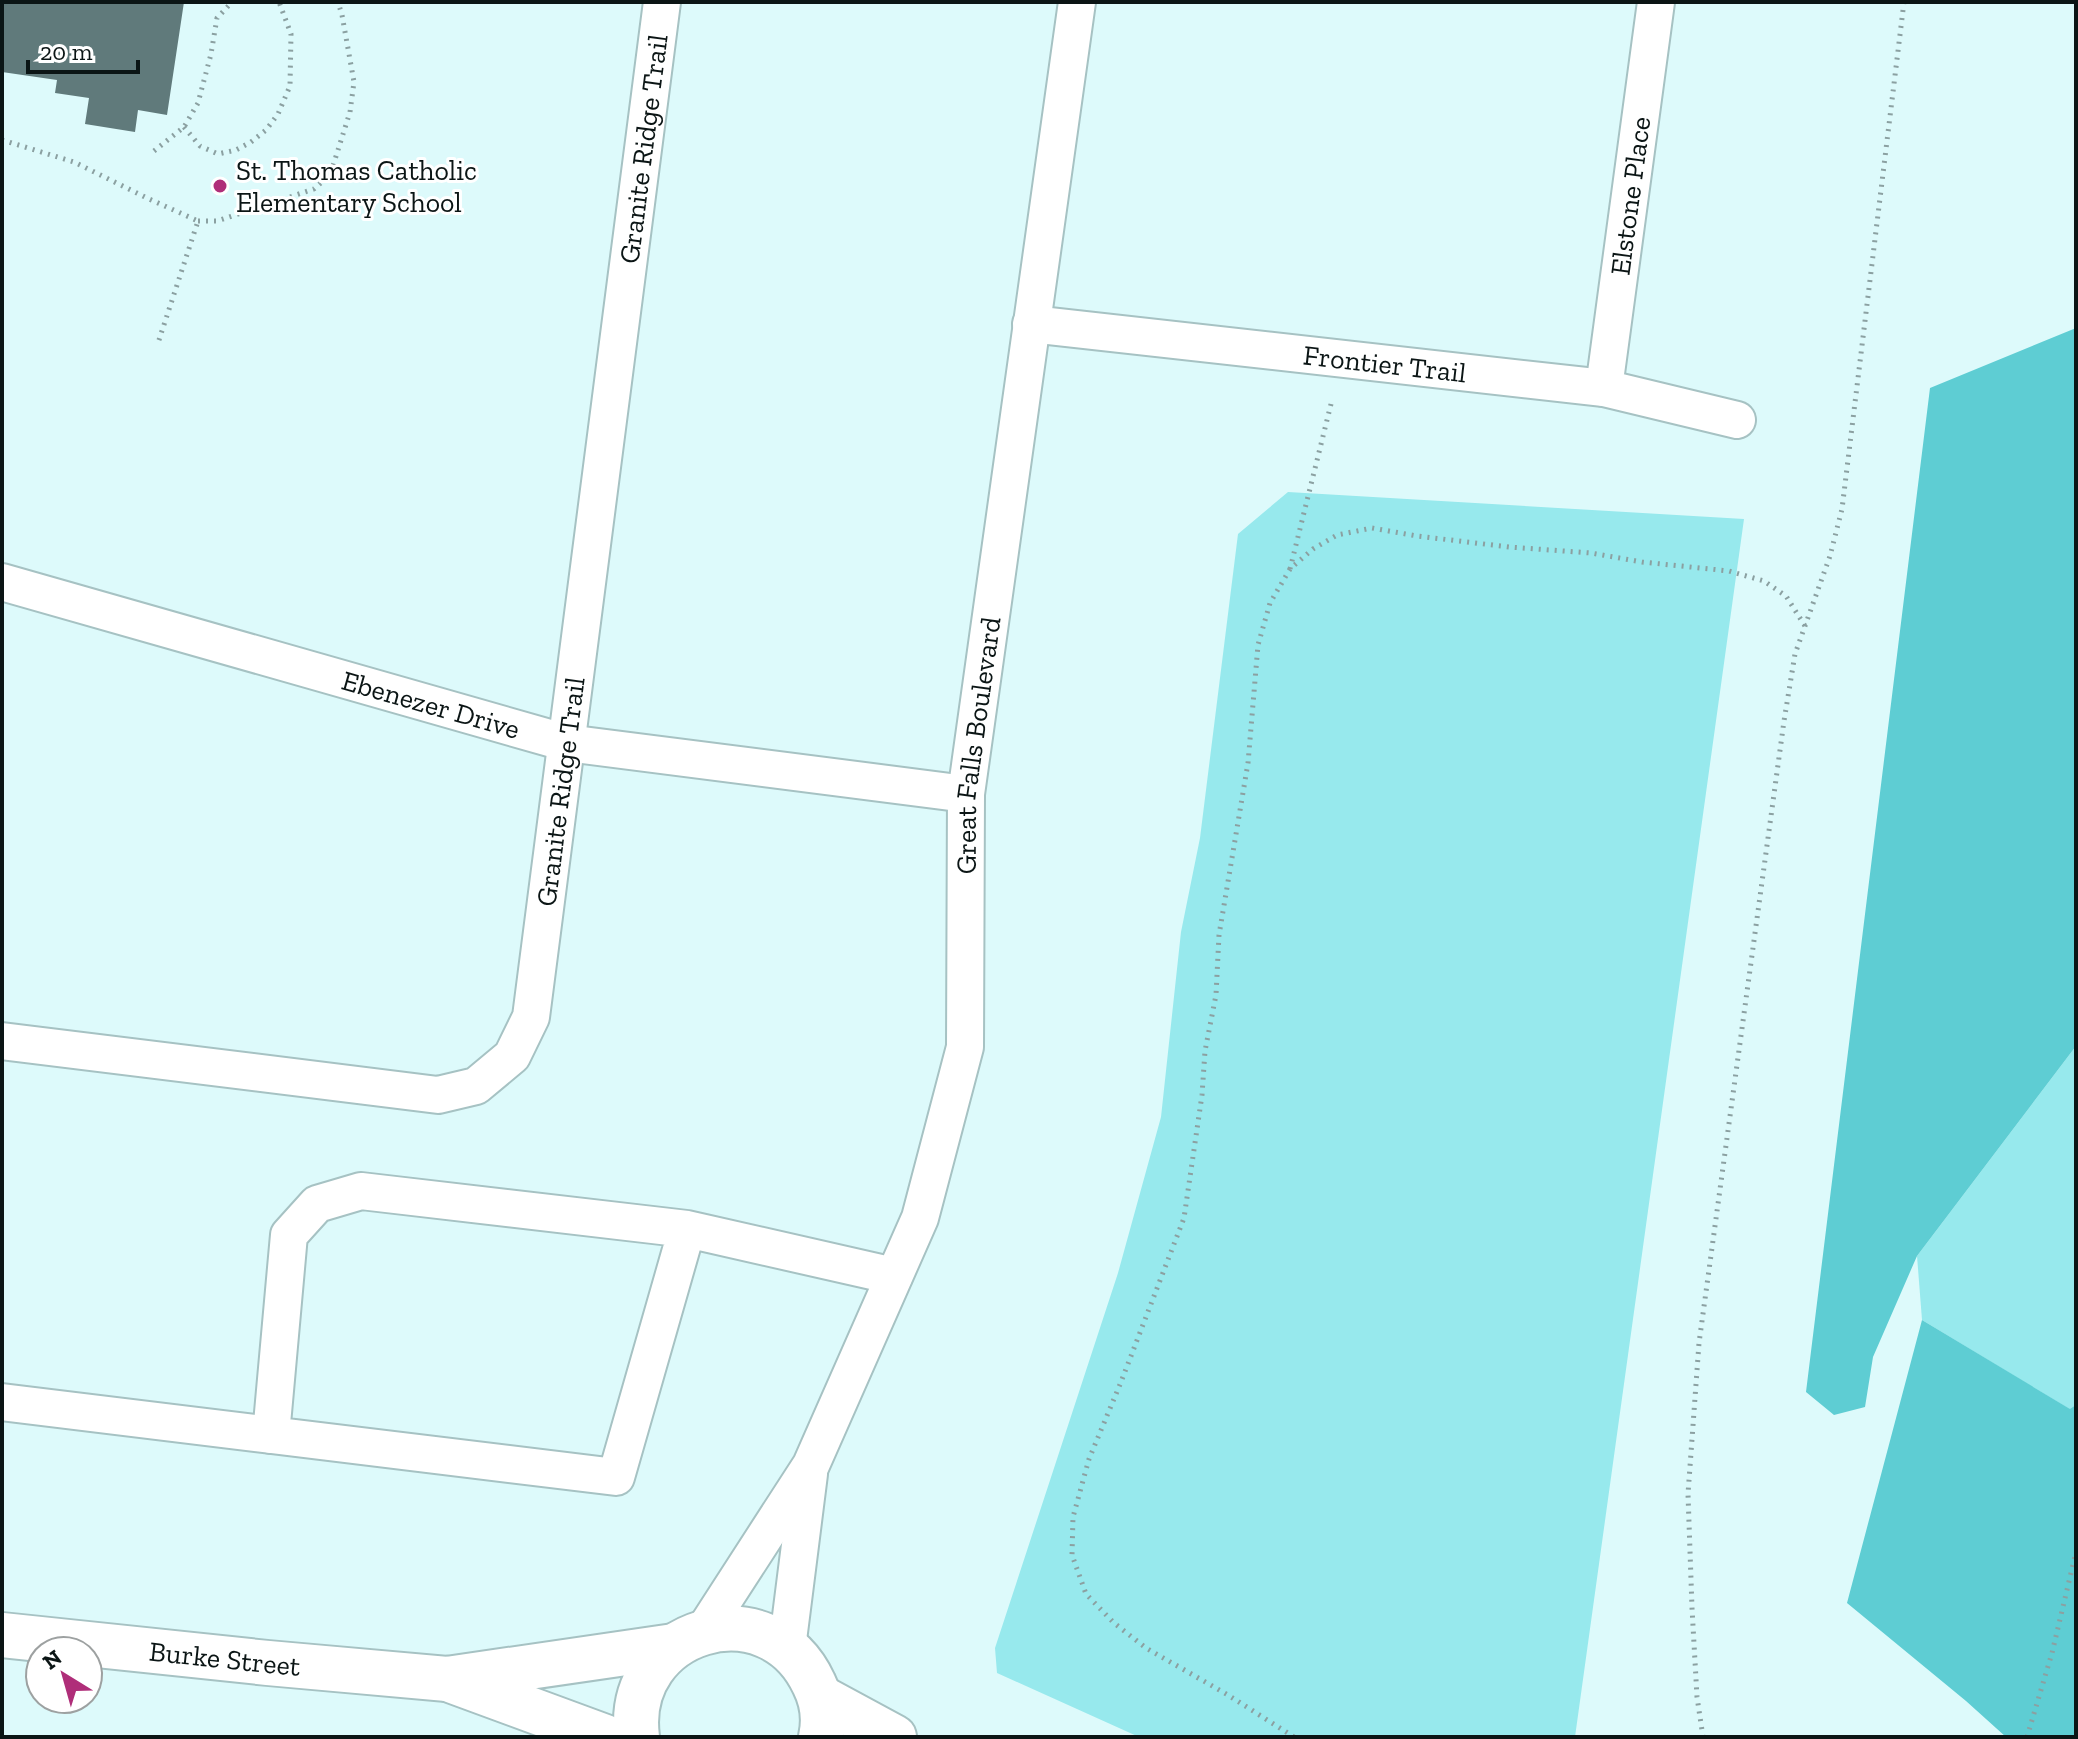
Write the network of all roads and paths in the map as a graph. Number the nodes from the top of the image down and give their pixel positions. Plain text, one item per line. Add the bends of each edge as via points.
1 (232, 2) edge
2 (279, 2) edge
3 (338, 2) edge
4 (662, 2) edge
5 (1077, 2) edge
6 (1656, 2) edge
7 (1904, 2) edge
8 (184, 127) junction
9 (2, 140) edge
10 (154, 151) dead end
11 (198, 221) junction
12 (1031, 324) junction
13 (158, 343) dead end
14 (1604, 388) junction
15 (1332, 400) dead end
16 (1737, 420) dead end
17 (1290, 569) junction
18 (2, 582) edge
19 (1805, 626) junction
20 (567, 743) junction
21 (966, 794) junction
22 (2, 1041) edge
23 (687, 1229) junction
24 (894, 1276) junction
25 (2, 1402) edge
26 (271, 1435) junction
27 (811, 1465) junction
28 (2076, 1552) edge
29 (2, 1635) edge
30 (689, 1639) junction
31 (787, 1648) junction
32 (447, 1679) junction
33 (820, 1717) edge
34 (605, 1737) edge
35 (637, 1737) edge
36 (894, 1737) edge
37 (1294, 1737) edge
38 (1703, 1737) edge
39 (2027, 1737) edge

1 - 8 path via 217,18 198,103
2 - 8 path via 291,34 290,86 266,130 236,150 218,154 200,146
3 - 11 path via 354,82 332,169 314,189 217,221
4 - 20 street, Granite Ridge Trail
5 - 12 street, Great Falls Boulevard
6 - 14 street, Elstone Place
7 - 19 path via 1842,509
8 - 10 path
9 - 11 path via 74,162
11 - 13 path
12 - 14 street, Frontier Trail
12 - 21 street, Great Falls Boulevard
14 - 16 street, Frontier Trail
15 - 17 path
17 - 19 path via 1337,535 1372,528 1729,571 1764,581 1786,596
17 - 37 path via 1270,603 1258,645 1248,763 1219,935 1216,995 1184,1218 1089,1459 1073,1517 1072,1555 1086,1594 1114,1623
18 - 20 street, Ebenezer Drive
19 - 38 path via 1784,721 1699,1343 1688,1494
20 - 21 street, Ebenezer Drive
20 - 22 street, Granite Ridge Trail via 531,1017 512,1056 476,1086 438,1095
21 - 24 street, Great Falls Boulevard via 965,1047 920,1218
23 - 24 street
23 - 26 street via 616,1477
23 - 26 street via 361,1191 317,1204 289,1235
24 - 27 street, Great Falls Boulevard
25 - 26 street
27 - 30 street, Great Falls Boulevard
27 - 31 street, Great Falls Boulevard
28 - 39 path
29 - 32 street, Burke Street
30 - 31 street, Burke Street via 732,1628 761,1633
30 - 32 street, Burke Street
30 - 35 street via 653,1666 640,1692
31 - 33 street via 807,1669
32 - 34 street, Burke Street
33 - 36 street

